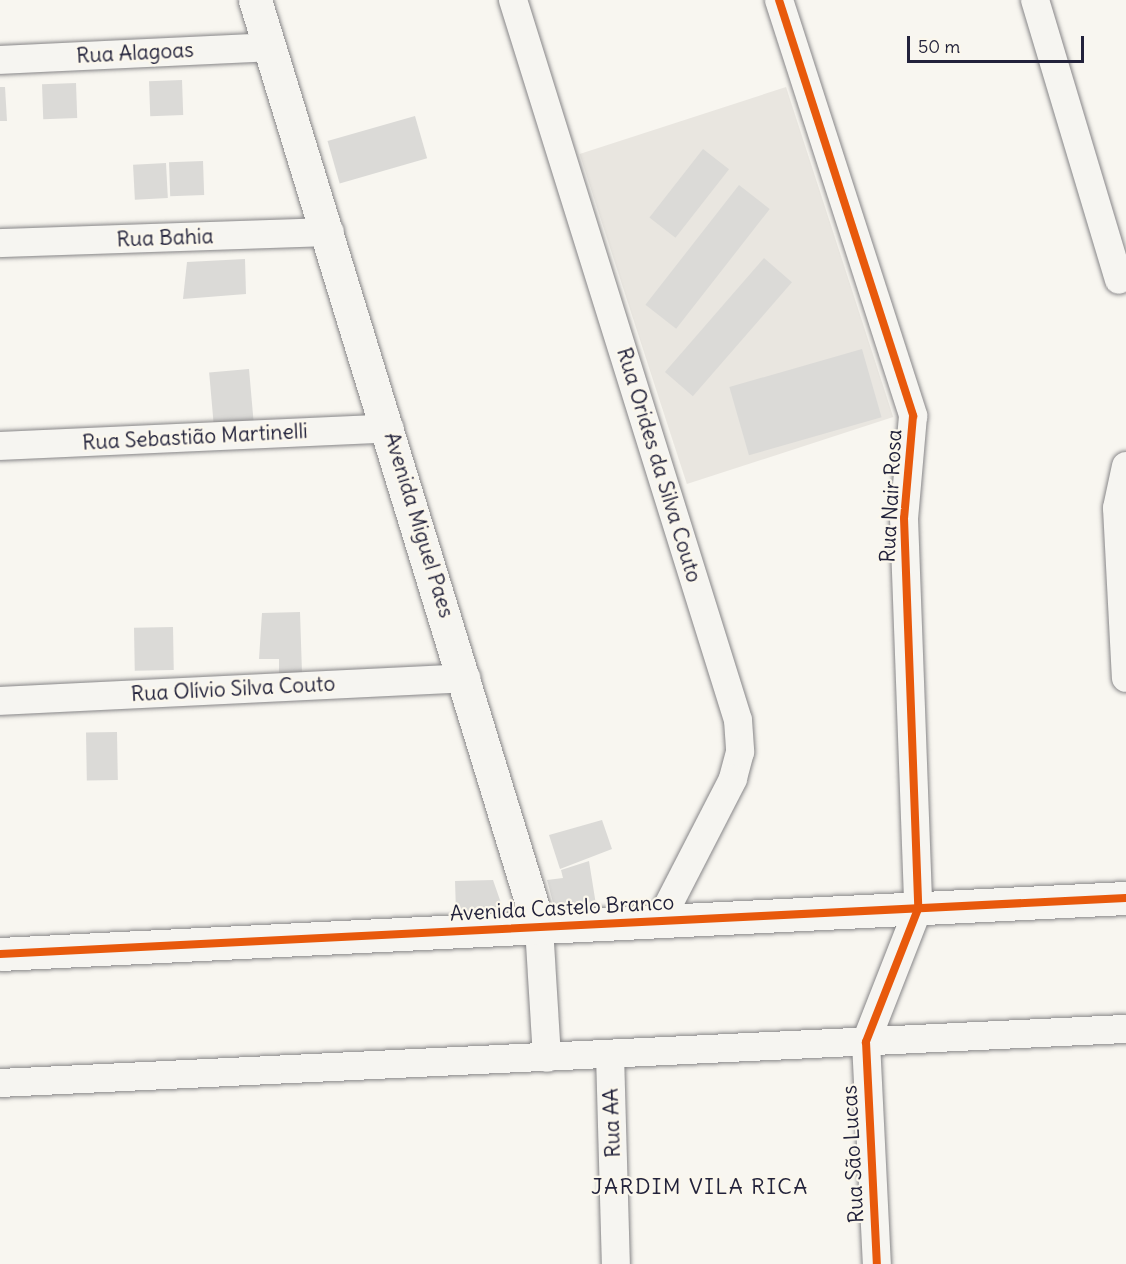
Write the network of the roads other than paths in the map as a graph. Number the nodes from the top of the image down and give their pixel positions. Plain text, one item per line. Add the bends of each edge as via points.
1 (255, 0) edge
2 (513, 0) edge
3 (779, 0) edge
4 (1035, 0) edge
5 (271, 47) junction
6 (0, 60) edge
7 (330, 232) junction
8 (0, 243) edge
9 (1119, 280) dead end
10 (390, 428) junction
11 (0, 446) edge
12 (1126, 466) edge
13 (466, 678) junction
14 (1126, 678) edge
15 (0, 701) edge
16 (1126, 898) edge
17 (918, 909) junction
18 (660, 921) junction
19 (539, 927) junction
20 (0, 954) edge
21 (1126, 1029) edge
22 (866, 1042) junction
23 (610, 1054) junction
24 (547, 1058) junction
25 (0, 1083) edge
26 (616, 1264) edge
27 (877, 1264) edge

1 - 5 street, Avenida Miguel Paes
2 - 18 street, Rua Orides da Silva Couto via 738,720 740,752 733,779
3 - 17 street, Rua Nair Rosa via 913,416 904,518
4 - 9 street
5 - 6 street, Rua Alagoas
5 - 7 street, Avenida Miguel Paes
7 - 8 street, Rua Bahia
7 - 10 street, Avenida Miguel Paes
10 - 11 street, Rua Sebastião Martinelli
10 - 13 street, Avenida Miguel Paes
12 - 14 street via 1117,508
13 - 15 street, Rua Olívio Silva Couto
13 - 19 street, Avenida Miguel Paes
16 - 17 street, Avenida Castelo Branco
17 - 18 street, Avenida Castelo Branco
17 - 22 street, Rua Nair Rosa
18 - 19 street, Avenida Castelo Branco
19 - 20 street, Avenida Castelo Branco
19 - 24 street, Avenida Miguel Paes
21 - 22 street
22 - 23 street
22 - 27 street, Rua São Lucas
23 - 24 street
23 - 26 street, Rua AA
24 - 25 street

